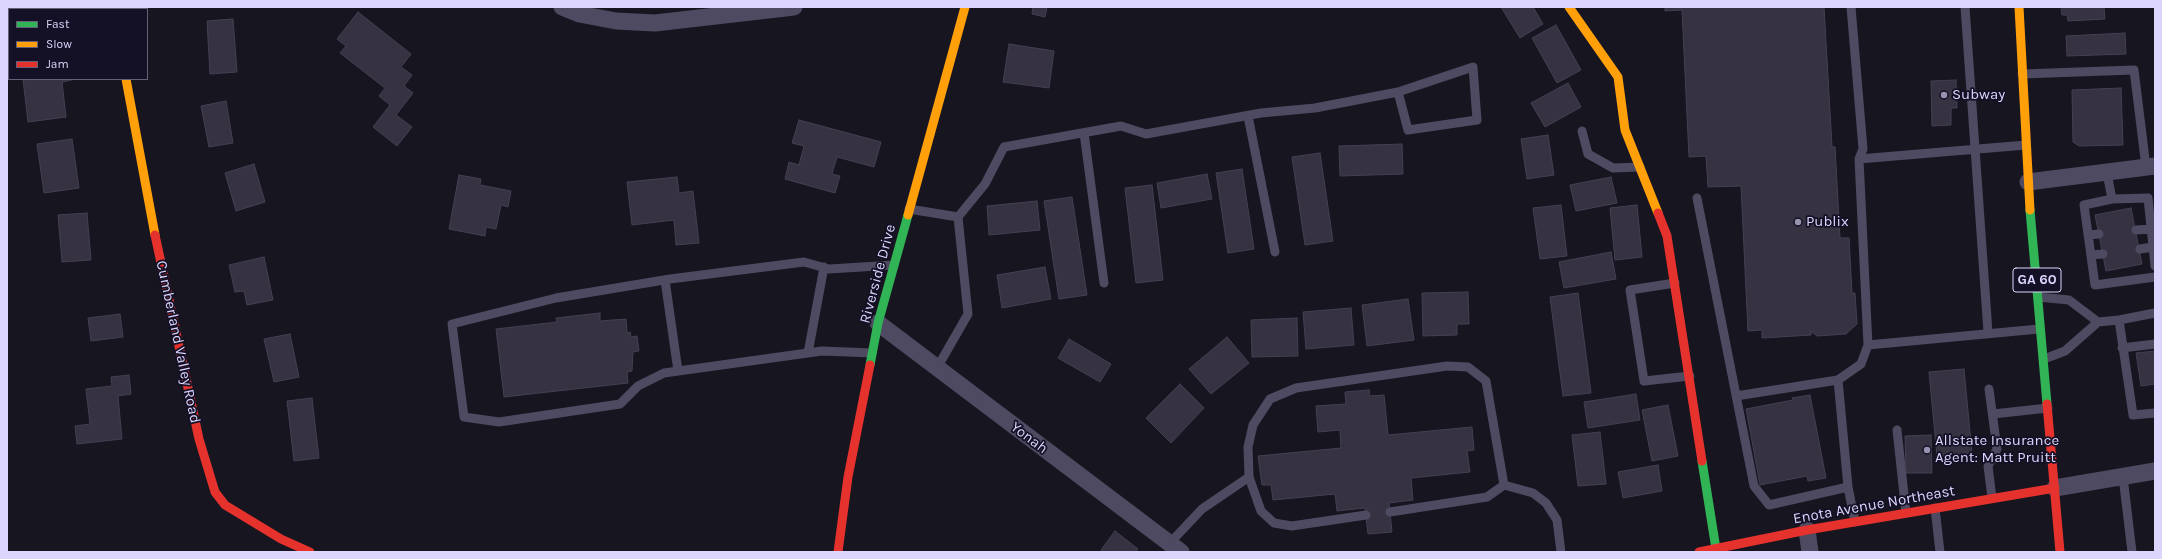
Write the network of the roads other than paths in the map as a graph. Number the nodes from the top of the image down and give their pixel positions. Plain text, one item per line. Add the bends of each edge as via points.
1 (562, 7) edge
2 (794, 7) edge
3 (965, 7) edge
4 (1569, 7) edge
5 (1851, 7) edge
6 (1965, 7) edge
7 (2019, 7) edge
8 (2022, 74) junction
9 (126, 80) edge
10 (1398, 92) junction
11 (1248, 116) junction
12 (1582, 131) dead end
13 (1084, 133) junction
14 (2026, 145) junction
15 (1977, 149) junction
16 (1859, 159) junction
17 (1640, 167) junction
18 (2150, 167) edge
19 (2107, 173) junction
20 (2028, 182) junction
21 (1697, 198) dead end
22 (2151, 198) edge
23 (2112, 199) junction
24 (910, 209) junction
25 (958, 217) junction
26 (2151, 229) junction
27 (2136, 230) dead end
28 (2099, 234) dead end
29 (2088, 235) junction
30 (2153, 247) junction
31 (2140, 249) dead end
32 (1275, 252) dead end
33 (2103, 254) dead end
34 (2091, 255) junction
35 (894, 265) junction
36 (2155, 266) edge
37 (824, 267) junction
38 (2155, 277) edge
39 (664, 280) junction
40 (1104, 283) dead end
41 (1675, 283) junction
42 (2038, 297) junction
43 (2155, 314) edge
44 (2119, 320) junction
45 (2098, 322) junction
46 (878, 323) junction
47 (2039, 328) junction
48 (1988, 332) junction
49 (2155, 344) edge
50 (1868, 345) junction
51 (2122, 348) junction
52 (808, 353) junction
53 (872, 353) junction
54 (2043, 360) junction
55 (937, 368) junction
56 (678, 372) junction
57 (1690, 376) junction
58 (1838, 380) junction
59 (1989, 390) dead end
60 (1736, 396) junction
61 (2048, 408) junction
62 (2155, 413) edge
63 (1992, 414) junction
64 (1897, 430) dead end
65 (2155, 472) edge
66 (1249, 477) junction
67 (2123, 477) junction
68 (1504, 485) junction
69 (1848, 487) junction
70 (2055, 488) junction
71 (1992, 498) junction
72 (1935, 508) junction
73 (1390, 512) dead end
74 (1906, 513) junction
75 (1366, 515) dead end
76 (1855, 522) junction
77 (1807, 530) junction
78 (1175, 548) edge
79 (1716, 549) junction
80 (310, 552) edge
81 (838, 552) edge
82 (1561, 552) edge
83 (1698, 552) edge
84 (1810, 552) edge
85 (1940, 552) edge
86 (2060, 552) edge
87 (2132, 552) edge

1 - 2 street via 579,14 616,21 656,23
3 - 24 main road, Riverside Drive
4 - 17 main road via 1618,77 1625,130
5 - 16 lane via 1863,149
6 - 15 lane
7 - 8 main road, GA 60
8 - 14 main road, GA 60
8 - 18 lane via 2134,70
9 - 80 main road, Cumberland Valley Road via 159,256 199,439 215,492 225,506
10 - 10 lane via 1473,67 1477,120 1408,130
10 - 11 lane via 1315,108
11 - 13 lane via 1146,134 1121,126
11 - 32 lane
12 - 17 lane via 1588,154 1613,168
13 - 25 lane via 1004,147 985,184
13 - 40 lane
14 - 15 lane
14 - 20 main road, GA 60
15 - 16 lane
15 - 48 lane
16 - 50 lane
17 - 41 main road via 1667,236
18 - 19 street
19 - 20 street
19 - 23 lane
20 - 42 main road, GA 60
21 - 60 lane
22 - 23 lane
22 - 26 lane
23 - 29 lane via 2084,205
24 - 25 lane
24 - 35 main road, Riverside Drive
25 - 55 lane via 968,314
26 - 27 lane
26 - 30 lane
28 - 29 lane
29 - 34 lane
30 - 31 lane
30 - 36 lane
33 - 34 lane
34 - 38 lane via 2095,285
35 - 37 lane via 829,269
35 - 46 main road, Riverside Drive
37 - 39 lane via 804,262
37 - 52 lane
39 - 56 lane
39 - 56 lane via 556,298 452,324 464,417 499,422 620,404 638,386 664,373
41 - 57 main road
41 - 57 lane via 1630,290 1644,381
42 - 45 lane via 2069,300
42 - 47 main road, GA 60
43 - 44 lane
44 - 45 lane
44 - 51 lane
45 - 54 lane via 2065,351
46 - 53 main road, Riverside Drive
46 - 55 street, Yonah
47 - 48 lane
47 - 54 main road, GA 60
48 - 50 lane
49 - 51 lane
50 - 58 lane via 1861,364
51 - 62 lane via 2133,415
52 - 53 lane
52 - 56 lane
53 - 81 main road, Riverside Drive via 848,477
54 - 61 main road, GA 60
55 - 78 street, Yonah
57 - 79 main road
58 - 60 lane
58 - 69 lane
59 - 63 lane
60 - 69 lane via 1754,486 1769,505
61 - 63 lane
61 - 70 main road, GA 60
63 - 71 lane via 1997,449 1988,466
64 - 74 lane
65 - 67 street
66 - 68 lane via 1248,446 1253,425 1270,399 1296,388 1446,366 1468,367 1486,381
66 - 75 lane via 1261,511 1274,523 1292,526
66 - 78 lane via 1202,509
67 - 70 street
67 - 87 lane
68 - 73 lane via 1487,497
68 - 82 lane via 1533,493 1546,503 1557,520
69 - 76 lane
70 - 71 main road, Enota Avenue Northeast
70 - 86 main road, GA 60
71 - 72 main road, Enota Avenue Northeast
72 - 74 main road, Enota Avenue Northeast
72 - 85 lane
74 - 76 main road, Enota Avenue Northeast
76 - 77 main road, Enota Avenue Northeast
77 - 79 main road, Enota Avenue Northeast
77 - 84 street
79 - 83 main road, Enota Avenue Northeast

